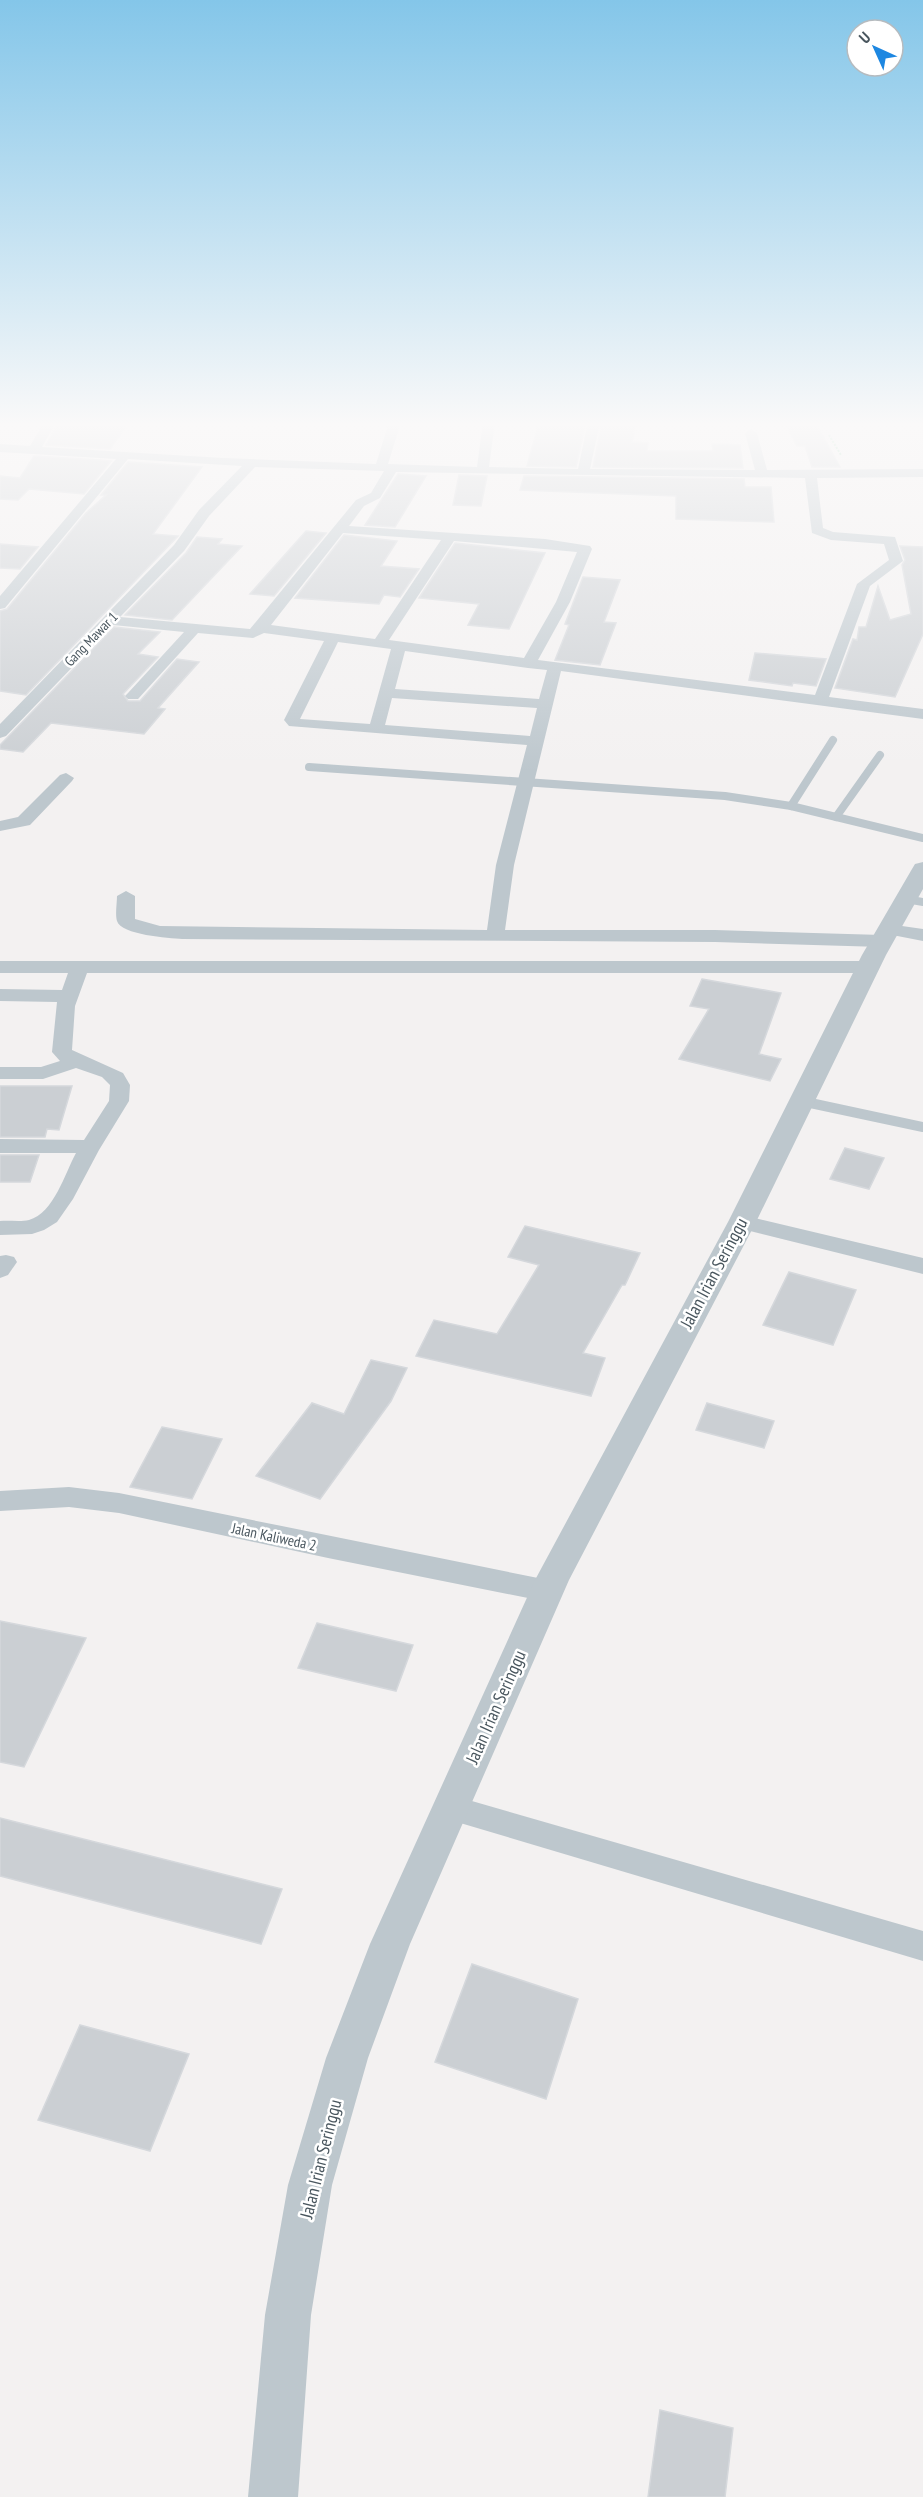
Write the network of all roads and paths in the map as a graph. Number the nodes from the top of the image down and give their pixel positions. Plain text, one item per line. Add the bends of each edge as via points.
1 (55, 539) edge
2 (186, 539) edge
3 (332, 539) edge
4 (448, 539) edge
5 (470, 539) edge
6 (868, 539) edge
7 (0, 605) edge
8 (110, 620) junction
9 (261, 628) junction
10 (193, 630) junction
11 (332, 639) junction
12 (379, 644) junction
13 (399, 647) junction
14 (528, 664) junction
15 (555, 667) junction
16 (386, 693) junction
17 (133, 696) dead end
18 (821, 699) junction
19 (547, 704) junction
20 (923, 714) edge
21 (376, 730) junction
22 (0, 733) edge
23 (833, 740) dead end
24 (538, 741) junction
25 (880, 755) dead end
26 (309, 767) dead end
27 (66, 778) dead end
28 (526, 782) junction
29 (791, 806) junction
30 (836, 817) junction
31 (0, 826) edge
32 (923, 838) edge
33 (923, 869) edge
34 (126, 896) dead end
35 (914, 900) edge
36 (923, 935) edge
37 (495, 936) junction
38 (879, 947) junction
39 (0, 967) edge
40 (80, 967) junction
41 (0, 995) edge
42 (69, 996) junction
43 (75, 1062) junction
44 (0, 1072) edge
45 (800, 1101) junction
46 (923, 1127) edge
47 (0, 1146) edge
48 (90, 1147) junction
49 (742, 1222) junction
50 (0, 1228) edge
51 (923, 1266) edge
52 (0, 1501) edge
53 (548, 1591) junction
54 (451, 1808) junction
55 (923, 1946) edge
56 (273, 2497) edge

1 - 7 street
2 - 8 street, Gang Mawar 1
3 - 9 street
4 - 12 street
5 - 14 street via 586,550 563,602
6 - 18 street via 890,540 896,561 864,584
8 - 10 street
8 - 22 street, Gang Mawar 1
9 - 10 street via 253,634
9 - 11 street
10 - 17 street
11 - 12 street
11 - 21 street via 292,720 301,725
12 - 13 street
13 - 14 street
13 - 16 street
14 - 15 street
15 - 18 street
15 - 19 street
16 - 19 street
16 - 21 street
18 - 20 street
19 - 24 street
21 - 24 street
23 - 29 lane
24 - 28 street
25 - 30 lane
26 - 28 lane
27 - 31 street via 24,820
28 - 29 lane via 725,796
28 - 37 street via 505,865
29 - 30 lane
30 - 32 lane
33 - 35 street, Jalan Irian Seringgu
34 - 37 street via 126,921 150,931
35 - 38 street, Jalan Irian Seringgu
36 - 38 street
37 - 38 street via 714,936
38 - 40 street
38 - 45 street, Jalan Irian Seringgu
39 - 40 street
40 - 42 street
41 - 42 street
42 - 43 street via 64,1006 62,1052
43 - 44 street via 43,1073
43 - 48 street via 112,1075 120,1083 121,1091 110,1119
45 - 46 lane
45 - 49 street, Jalan Irian Seringgu
47 - 48 street
48 - 50 street via 62,1200 47,1219 31,1227
49 - 51 street
49 - 53 street, Jalan Irian Seringgu
52 - 53 street, Jalan Kaliweda 2 via 69,1497 119,1503
53 - 54 street, Jalan Irian Seringgu
54 - 55 street
54 - 56 street, Jalan Irian Seringgu via 390,1944 351,2048 310,2185 288,2315

